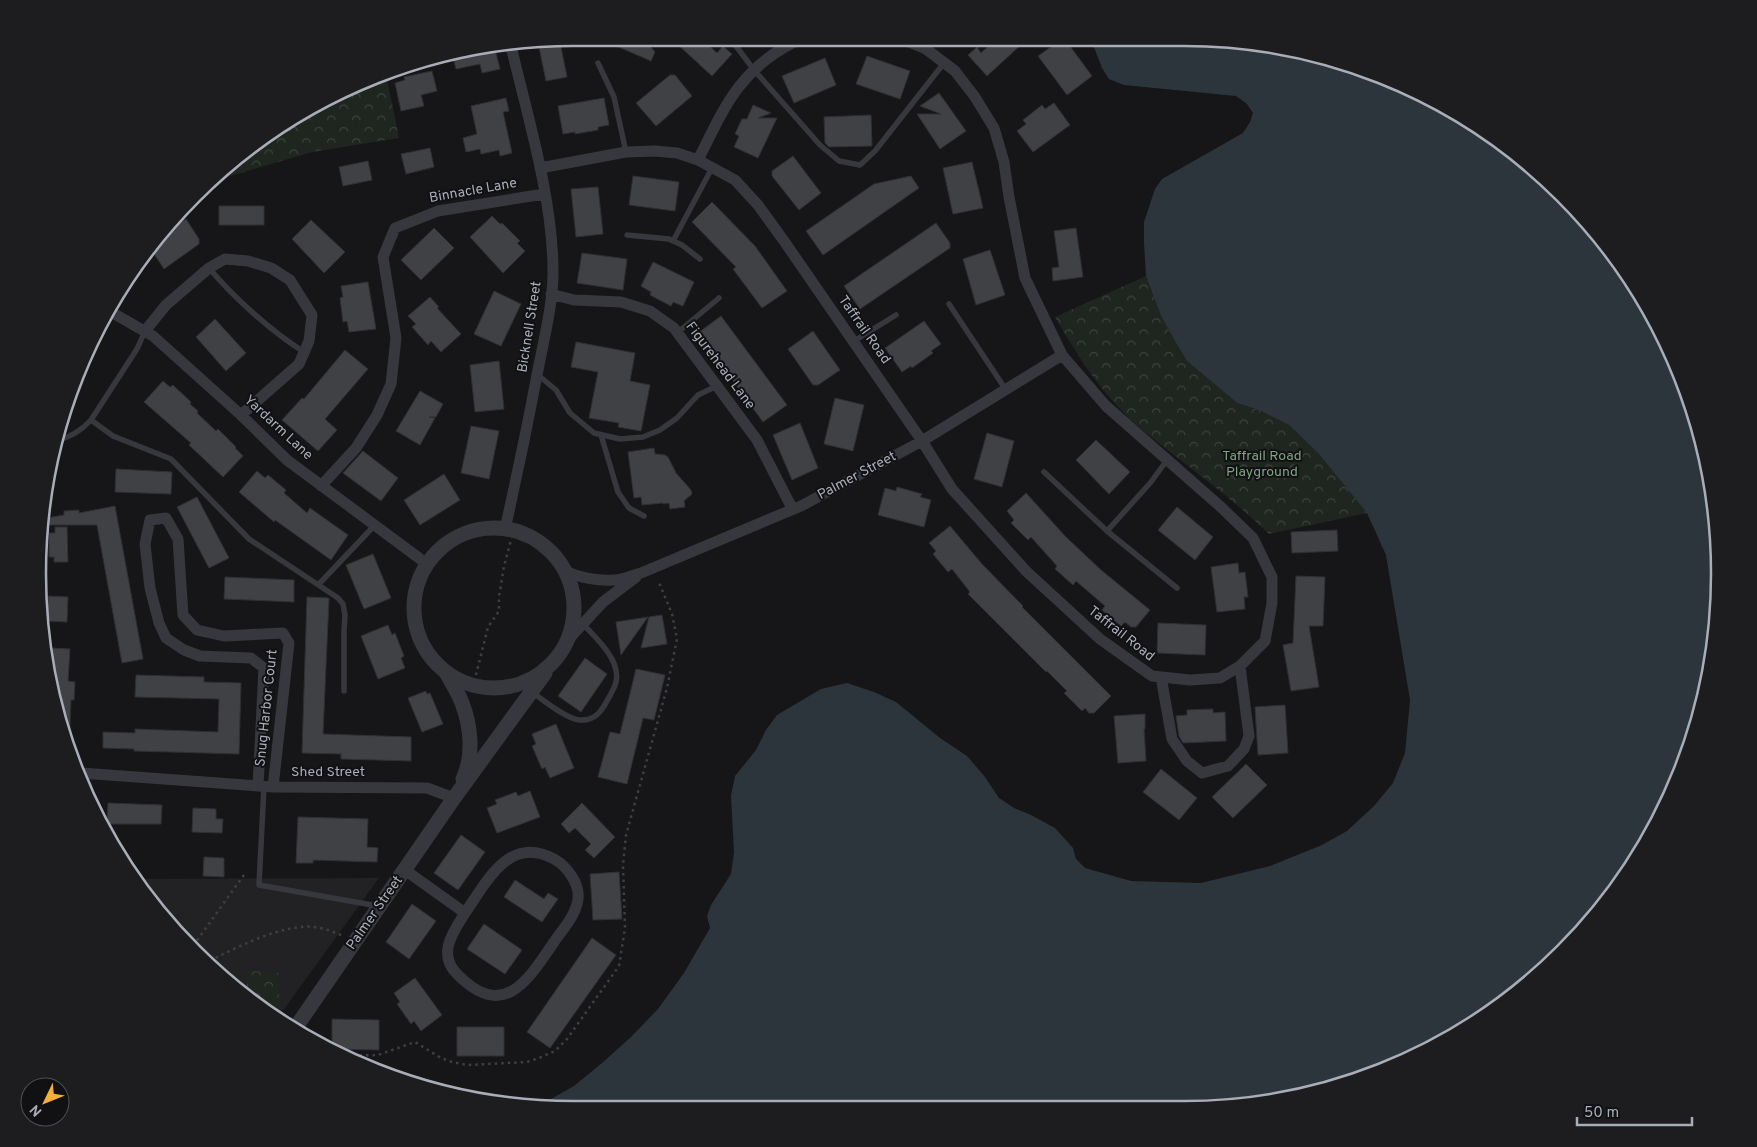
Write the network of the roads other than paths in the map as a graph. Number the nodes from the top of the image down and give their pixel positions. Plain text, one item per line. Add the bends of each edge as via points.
1 (736, 46) edge
2 (786, 46) edge
3 (920, 46) edge
4 (512, 50) edge
5 (944, 63) junction
6 (598, 64) dead end
7 (754, 70) junction
8 (626, 152) junction
9 (698, 160) junction
10 (540, 168) junction
11 (712, 168) junction
12 (544, 194) junction
13 (627, 235) dead end
14 (672, 241) junction
15 (700, 259) dead end
16 (209, 268) junction
17 (551, 294) junction
18 (719, 298) dead end
19 (949, 304) dead end
20 (115, 314) edge
21 (896, 314) dead end
22 (145, 331) junction
23 (677, 333) junction
24 (854, 342) junction
25 (304, 352) junction
26 (1062, 355) junction
27 (537, 375) junction
28 (717, 386) junction
29 (1006, 390) junction
30 (241, 415) junction
31 (91, 420) junction
32 (601, 435) junction
33 (64, 438) edge
34 (922, 441) junction
35 (1167, 460) junction
36 (1044, 472) dead end
37 (321, 486) junction
38 (792, 508) junction
39 (644, 516) dead end
40 (374, 526) junction
41 (1107, 531) junction
42 (508, 534) junction
43 (427, 564) junction
44 (564, 570) junction
45 (641, 573) junction
46 (319, 584) junction
47 (1178, 588) dead end
48 (582, 623) junction
49 (568, 640) junction
50 (551, 664) junction
51 (1240, 666) junction
52 (446, 672) junction
53 (1161, 677) junction
54 (344, 691) dead end
55 (531, 692) junction
56 (85, 773) edge
57 (265, 786) junction
58 (454, 798) junction
59 (405, 870) junction
60 (380, 906) junction
61 (465, 913) junction
62 (299, 1023) edge

1 - 7 lane
2 - 7 street
3 - 5 street, Taffrail Road
4 - 10 street, Bicknell Street
5 - 7 lane via 875,151 860,165 839,161 820,145
5 - 26 street, Taffrail Road via 955,71 994,128 1004,162 1025,278
6 - 8 lane via 614,97
7 - 9 street via 728,101
8 - 9 street, Taffrail Road via 670,152
8 - 10 street, Taffrail Road
9 - 11 street, Taffrail Road
10 - 12 street, Bicknell Street
11 - 14 lane
11 - 24 street, Taffrail Road via 735,180 758,205
12 - 17 street, Bicknell Street via 552,240
12 - 37 street, Binnacle Lane via 438,210 395,228 383,256 396,338 391,384 377,415 356,448
13 - 14 lane
14 - 15 lane
16 - 22 street via 166,305
16 - 25 lane via 285,340
16 - 25 street via 225,259 248,261 271,268 290,280 312,315 309,341
17 - 23 street, Figurehead Lane via 574,300 621,302 650,311
17 - 27 street, Bicknell Street
18 - 23 lane
19 - 29 lane
20 - 22 street, Yardarm Lane
21 - 24 lane
22 - 30 street, Yardarm Lane
22 - 31 lane
23 - 28 street, Figurehead Lane
24 - 34 street, Taffrail Road
25 - 30 street via 298,364
26 - 29 street, Palmer Street
26 - 35 street, Taffrail Road via 1106,406
27 - 32 lane via 556,390 570,413 594,434
27 - 42 street, Bicknell Street
28 - 32 lane via 698,395 677,418 660,430 643,437 620,439
28 - 38 street, Figurehead Lane via 757,440
29 - 34 street, Palmer Street
30 - 37 street, Yardarm Lane via 287,460
31 - 33 lane via 76,434
31 - 46 lane via 112,436 171,459 249,539
32 - 39 lane via 623,502
34 - 38 street, Palmer Street
34 - 53 street, Taffrail Road via 952,489 1026,571 1100,639 1152,676
35 - 41 lane
35 - 51 street, Taffrail Road via 1253,538 1272,577 1272,603 1265,641
36 - 41 lane
37 - 40 street, Yardarm Lane
38 - 45 street, Palmer Street
40 - 43 street, Yardarm Lane
40 - 46 lane
41 - 47 lane
42 - 43 street via 487,528 469,532 452,539
42 - 44 street via 523,534 540,542
43 - 52 street via 417,586 414,610 418,633 429,655
44 - 45 street, Palmer Street via 584,577 615,580
44 - 49 street via 572,593 574,616
45 - 48 street, Palmer Street
46 - 54 lane via 338,598 345,609
48 - 49 street, Palmer Street
48 - 55 lane via 599,642 616,670 614,688 598,716 577,720
49 - 50 street
50 - 52 street via 533,678 504,687 488,688 467,683
50 - 55 street, Palmer Street
51 - 53 street, Taffrail Road via 1220,678 1190,680
51 - 53 street via 1249,736 1244,749 1228,766 1202,773 1187,761 1172,739
52 - 58 street, Palmer Street via 462,702 470,744 467,770
55 - 58 street, Palmer Street
56 - 57 street, Shed Street
57 - 57 street, Snug Harbor Court via 289,643 283,633 224,636 197,630 183,615 178,539 166,518 150,520 145,544 150,588 166,638 200,656 251,658 264,668
57 - 58 street, Shed Street via 426,788
57 - 60 lane via 259,885
58 - 59 street, Palmer Street
59 - 60 street, Palmer Street
59 - 61 street
60 - 62 street, Palmer Street
61 - 61 street via 447,947 447,958 453,970 468,985 485,995 500,995 511,992 534,972 574,913 578,898 576,884 554,859 523,853 509,857 493,872

